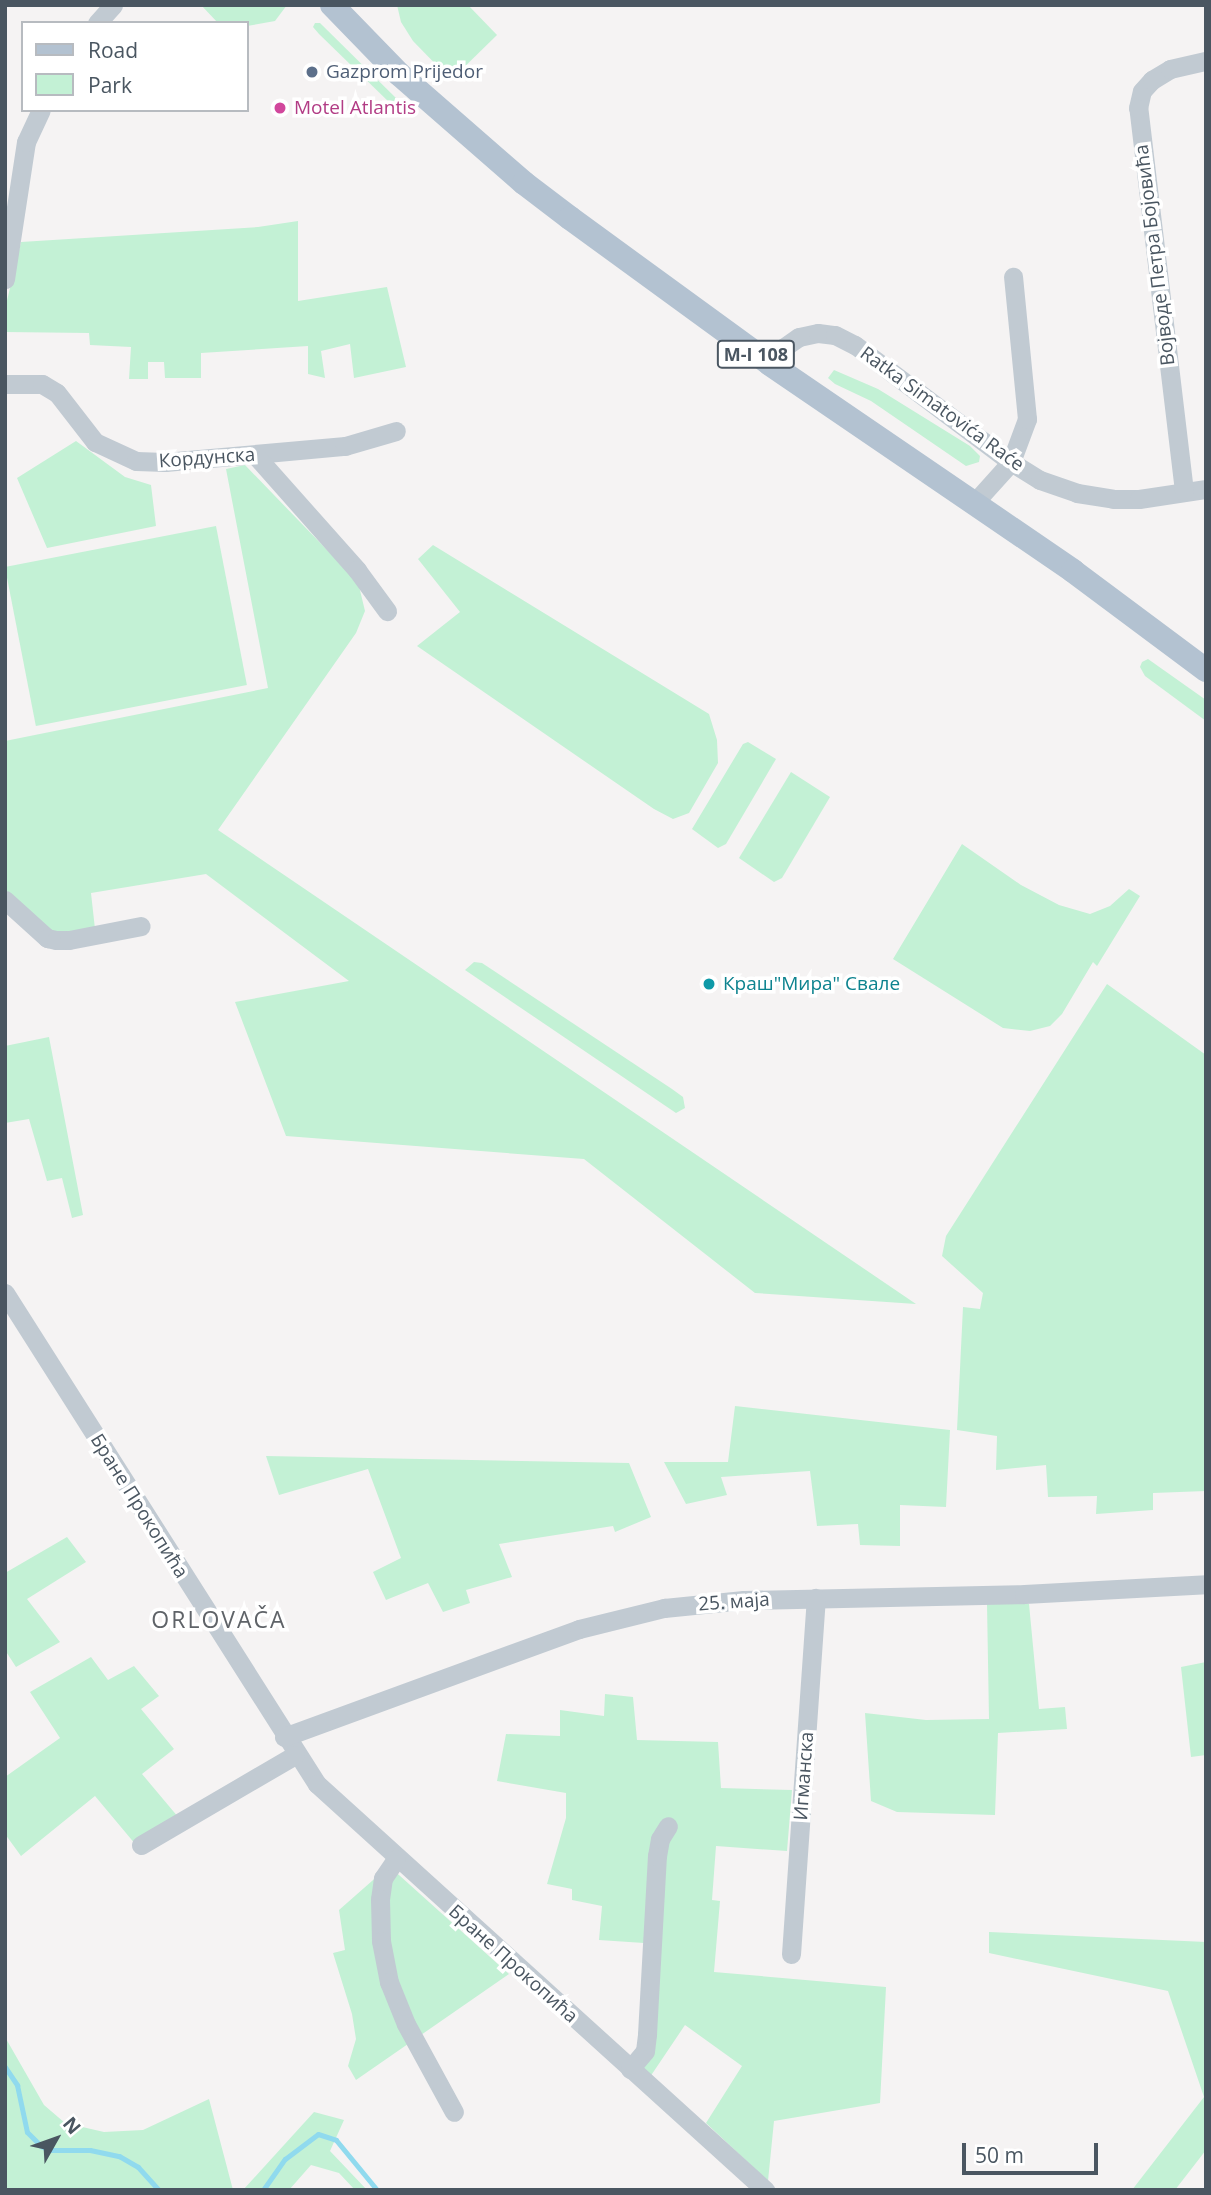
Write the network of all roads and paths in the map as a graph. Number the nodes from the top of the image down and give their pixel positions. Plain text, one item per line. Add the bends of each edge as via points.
1 (113, 5) edge
2 (332, 5) edge
3 (99, 21) edge
4 (1206, 61) edge
5 (40, 112) edge
6 (1013, 277) dead end
7 (5, 279) edge
8 (770, 364) junction
9 (5, 384) edge
10 (396, 431) dead end
11 (255, 454) junction
12 (1011, 463) junction
13 (1206, 489) edge
14 (1184, 491) junction
15 (975, 502) junction
16 (387, 611) dead end
17 (1206, 670) edge
18 (5, 900) edge
19 (141, 926) dead end
20 (5, 1293) edge
21 (1206, 1584) edge
22 (816, 1598) junction
23 (284, 1737) junction
24 (295, 1755) junction
25 (668, 1826) dead end
26 (141, 1845) dead end
27 (396, 1859) junction
28 (791, 1954) dead end
29 (630, 2068) junction
30 (453, 2112) dead end
31 (765, 2190) edge

1 - 3 street
2 - 8 main road, M-I 108 via 399,74 524,183
4 - 14 street, Војводе Петра Бојовића via 1170,69 1152,80 1142,91 1138,108
5 - 7 street via 26,142
6 - 12 street via 1027,419
8 - 12 street, Ratka Simatovića Raće via 799,337 835,335 855,345
8 - 15 main road, M-I 108
9 - 11 street, Кордунска via 42,384 57,393 95,442 136,461
10 - 11 street, Кордунска via 345,446
11 - 16 street via 358,570
12 - 14 street, Ratka Simatovića Raće via 1040,480 1113,499
12 - 15 street
13 - 14 street, Ratka Simatovića Raće
15 - 17 main road, M-I 108
18 - 19 street via 47,938 56,940
20 - 23 street, Бране Прокопића
21 - 22 street, 25. маја
22 - 23 street, 25. маја via 722,1602 626,1615
22 - 28 street, Игманска
23 - 24 street, Бране Прокопића
24 - 26 street
24 - 27 street, Бране Прокопића via 317,1784
25 - 29 street via 657,1856 648,2034 645,2051
27 - 29 street, Бране Прокопића
27 - 30 street via 383,1878 380,1899 381,1941 389,1982
29 - 31 street, Бране Прокопића

